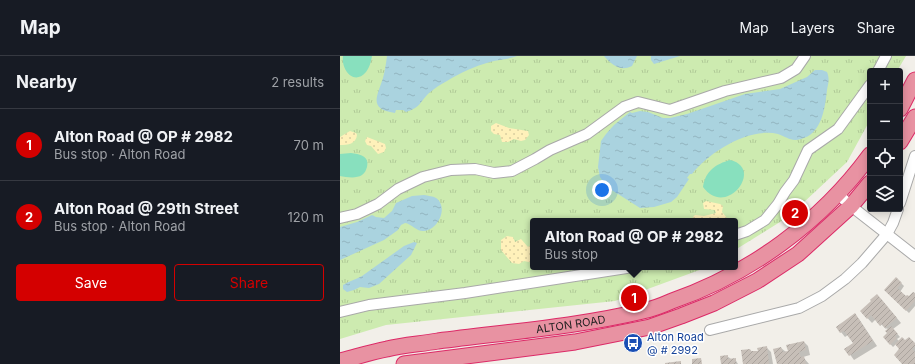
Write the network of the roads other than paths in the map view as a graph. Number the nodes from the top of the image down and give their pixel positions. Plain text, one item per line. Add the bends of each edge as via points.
1 (805, 56) edge
2 (886, 56) edge
3 (880, 68) edge
4 (915, 80) edge
5 (867, 89) edge
6 (903, 104) edge
7 (915, 117) edge
8 (901, 140) edge
9 (915, 156) edge
10 (867, 159) edge
11 (867, 187) edge
12 (838, 194) junction
13 (903, 194) edge
14 (851, 206) junction
15 (897, 212) edge
16 (340, 218) edge
17 (738, 234) edge
18 (887, 234) junction
19 (915, 256) edge
20 (614, 270) edge
21 (645, 311) junction
22 (340, 312) edge
23 (650, 327) junction
24 (710, 330) dead end
25 (421, 344) junction
26 (340, 361) edge
27 (423, 361) junction
28 (404, 364) edge

1 - 16 street via 796,69 781,78 725,91 670,110 638,102 624,107 587,134 550,150 512,171 494,173 475,169 451,170 423,177 398,189 378,204 357,214
2 - 3 street
4 - 6 highway
5 - 17 street via 838,129 808,150 794,180 765,220
7 - 8 highway
9 - 13 street
10 - 12 highway, ALTON ROAD
11 - 14 highway, ALTON ROAD
12 - 14 street
12 - 21 highway, ALTON ROAD via 811,220 758,259 709,287
14 - 18 street
14 - 23 highway, ALTON ROAD via 798,254 757,281 714,303
15 - 18 street
18 - 19 street
18 - 24 street via 845,279 800,308
20 - 22 street via 369,305
21 - 23 street
21 - 25 highway, ALTON ROAD via 573,325
23 - 27 highway, ALTON ROAD via 575,342
25 - 26 highway, ALTON ROAD via 388,348
25 - 27 street
27 - 28 highway, ALTON ROAD

